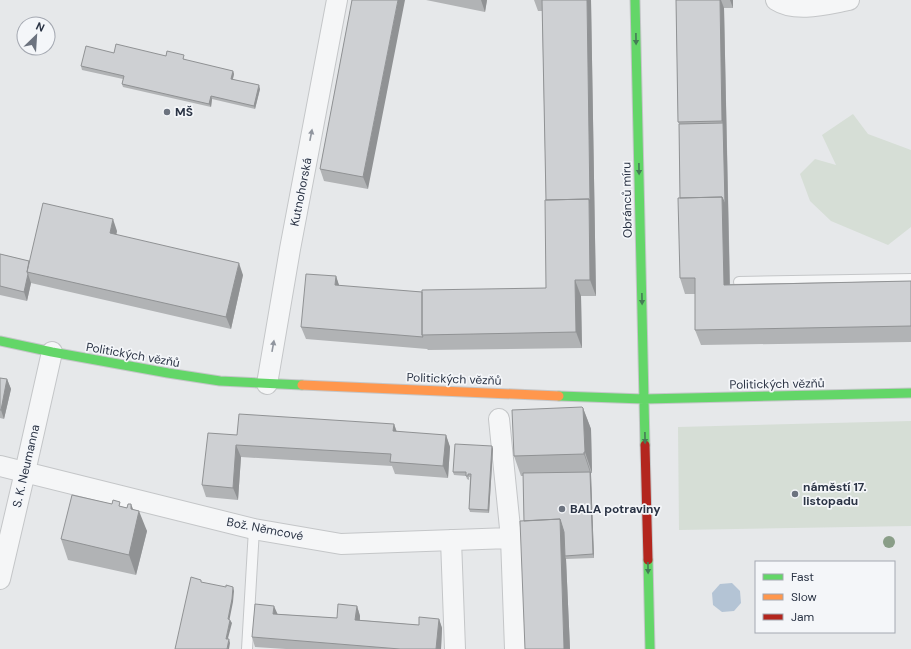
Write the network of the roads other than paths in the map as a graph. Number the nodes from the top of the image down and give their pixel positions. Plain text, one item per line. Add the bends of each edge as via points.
1 (336, 0) edge
2 (635, 0) edge
3 (776, 0) edge
4 (849, 0) edge
5 (911, 279) edge
6 (739, 282) dead end
7 (0, 341) edge
8 (52, 352) junction
9 (267, 384) junction
10 (911, 393) edge
11 (644, 399) junction
12 (499, 419) dead end
13 (0, 466) edge
14 (25, 472) junction
15 (254, 528) junction
16 (511, 538) junction
17 (451, 540) junction
18 (0, 579) edge
19 (247, 649) edge
20 (455, 649) edge
21 (515, 649) edge
22 (650, 649) edge

9 -> 1 street, Kutnohorská
2 -> 11 street, Obránců míru
3 - 4 street via 797,7
5 - 6 lane
7 - 8 street, Politických vězňů
8 - 9 street, Politických vězňů via 220,381
8 - 14 street, S. K. Neumanna
9 - 11 street, Politických vězňů
10 - 11 street, Politických vězňů
11 -> 22 street
12 - 16 street
13 - 14 street, Bož. Němcové
14 - 15 street, Bož. Němcové
14 - 18 street, S. K. Neumanna
15 - 17 street, Bož. Němcové via 341,544
15 - 19 lane
16 - 17 street, Bož. Němcové
16 - 21 street
17 - 20 street

